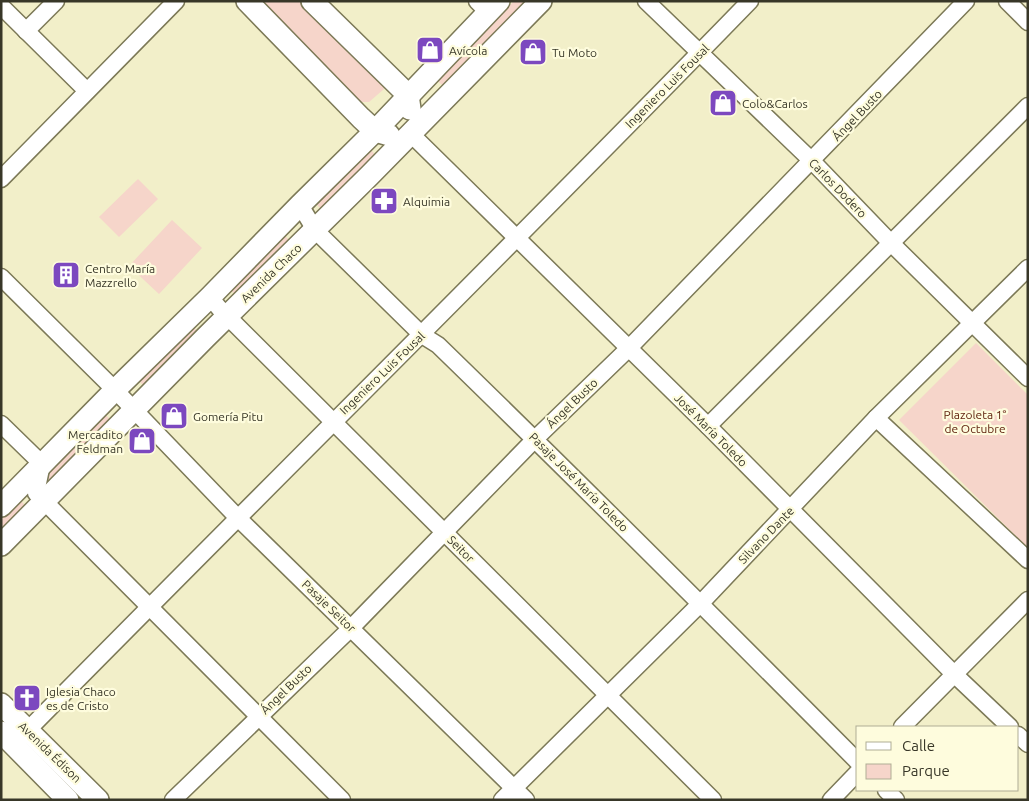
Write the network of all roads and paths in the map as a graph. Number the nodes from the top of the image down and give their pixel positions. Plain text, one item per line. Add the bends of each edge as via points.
1 (56, 1) edge
2 (176, 1) edge
3 (247, 1) edge
4 (312, 1) edge
5 (542, 1) edge
6 (646, 1) edge
7 (750, 1) edge
8 (966, 1) edge
9 (1007, 1) edge
10 (488, 5) edge
11 (1, 6) edge
12 (1028, 22) edge
13 (26, 31) junction
14 (699, 54) junction
15 (87, 90) junction
16 (408, 95) junction
17 (1028, 106) edge
18 (375, 131) junction
19 (412, 134) junction
20 (812, 161) junction
21 (1, 179) edge
22 (300, 205) junction
23 (315, 230) junction
24 (516, 238) junction
25 (890, 242) junction
26 (1028, 268) edge
27 (1, 277) edge
28 (210, 297) junction
29 (228, 316) junction
30 (972, 323) junction
31 (422, 336) junction
32 (628, 349) junction
33 (1028, 378) edge
34 (115, 390) junction
35 (134, 410) junction
36 (876, 418) junction
37 (333, 421) junction
38 (1, 424) edge
39 (708, 426) junction
40 (535, 439) junction
41 (42, 464) junction
42 (44, 502) junction
43 (1, 506) edge
44 (791, 510) junction
45 (238, 518) junction
46 (443, 531) junction
47 (1, 545) edge
48 (1028, 560) edge
49 (1028, 600) edge
50 (701, 603) junction
51 (150, 607) junction
52 (351, 628) junction
53 (954, 674) junction
54 (607, 695) junction
55 (1, 704) edge
56 (258, 716) junction
57 (903, 726) edge
58 (1009, 726) edge
59 (14, 736) edge
60 (856, 760) edge
61 (856, 774) edge
62 (514, 788) junction
63 (887, 791) edge
64 (68, 800) edge
65 (98, 800) edge
66 (173, 800) edge
67 (342, 800) edge
68 (502, 800) edge
69 (526, 800) edge
70 (713, 800) edge
71 (831, 800) edge
72 (896, 800) edge

1 - 13 street
2 - 15 street
3 - 18 main road
4 - 16 main road
5 - 19 main road, Avenida Chaco
6 - 14 street, Carlos Dodero
7 - 14 street, Ingeniero Luis Fousal
8 - 20 street, Ángel Busto
9 - 12 street
10 - 16 main road, Avenida Chaco
11 - 13 street
13 - 15 street
14 - 20 street, Carlos Dodero
14 - 24 street, Ingeniero Luis Fousal
15 - 21 street
16 - 18 main road, Avenida Chaco
16 - 19 main road
17 - 25 street
18 - 19 main road via 391,135
18 - 22 main road, Avenida Chaco
19 - 23 main road, Avenida Chaco
19 - 24 street, José María Toledo
20 - 25 street, Carlos Dodero
20 - 32 street, Ángel Busto
22 - 23 street, Pasaje José María Toledo
22 - 28 main road, Avenida Chaco
23 - 29 main road, Avenida Chaco
23 - 31 street, Pasaje José María Toledo
24 - 31 street, Ingeniero Luis Fousal
24 - 32 street, José María Toledo
25 - 30 street, Carlos Dodero
25 - 39 street
26 - 30 street, Silvano Dante
27 - 34 street, Pasaje Seitor
28 - 29 street, Seitor
28 - 34 main road, Avenida Chaco
29 - 35 main road, Avenida Chaco
29 - 37 street, Seitor
30 - 33 street, Carlos Dodero
30 - 36 street, Silvano Dante
31 - 37 street, Ingeniero Luis Fousal
31 - 40 street, Pasaje José María Toledo via 438,345
32 - 39 street, José María Toledo
32 - 40 street, Ángel Busto
34 - 35 street, Pasaje Seitor
34 - 41 main road, Avenida Chaco
35 - 42 main road, Avenida Chaco
35 - 45 street, Pasaje Seitor
36 - 44 street, Silvano Dante
36 - 48 street
37 - 45 street, Ingeniero Luis Fousal
37 - 46 street, Seitor
38 - 41 street
39 - 44 street, José María Toledo
40 - 46 street, Ángel Busto
40 - 50 street, Pasaje José María Toledo
41 - 42 street via 36,493
41 - 43 main road, Avenida Chaco
42 - 47 main road, Avenida Chaco
42 - 51 street
44 - 50 street, Silvano Dante
44 - 53 street, José María Toledo
45 - 51 street, Ingeniero Luis Fousal
45 - 52 street, Pasaje Seitor
46 - 52 street, Ángel Busto
46 - 54 street, Seitor
49 - 53 street
50 - 54 street, Silvano Dante
50 - 60 street, Pasaje José María Toledo
51 - 56 street
51 - 59 street, Ingeniero Luis Fousal
52 - 56 street, Ángel Busto
52 - 62 street, Pasaje Seitor
53 - 57 street
53 - 58 street, José María Toledo
54 - 62 street, Silvano Dante
54 - 70 street, Seitor
55 - 59 main road, Avenida Édison
56 - 66 street, Ángel Busto
56 - 67 street
59 - 64 main road, Avenida Édison
59 - 65 main road, Avenida Édison
61 - 71 street
62 - 68 street, Silvano Dante
62 - 69 street, Pasaje Seitor
63 - 72 street

